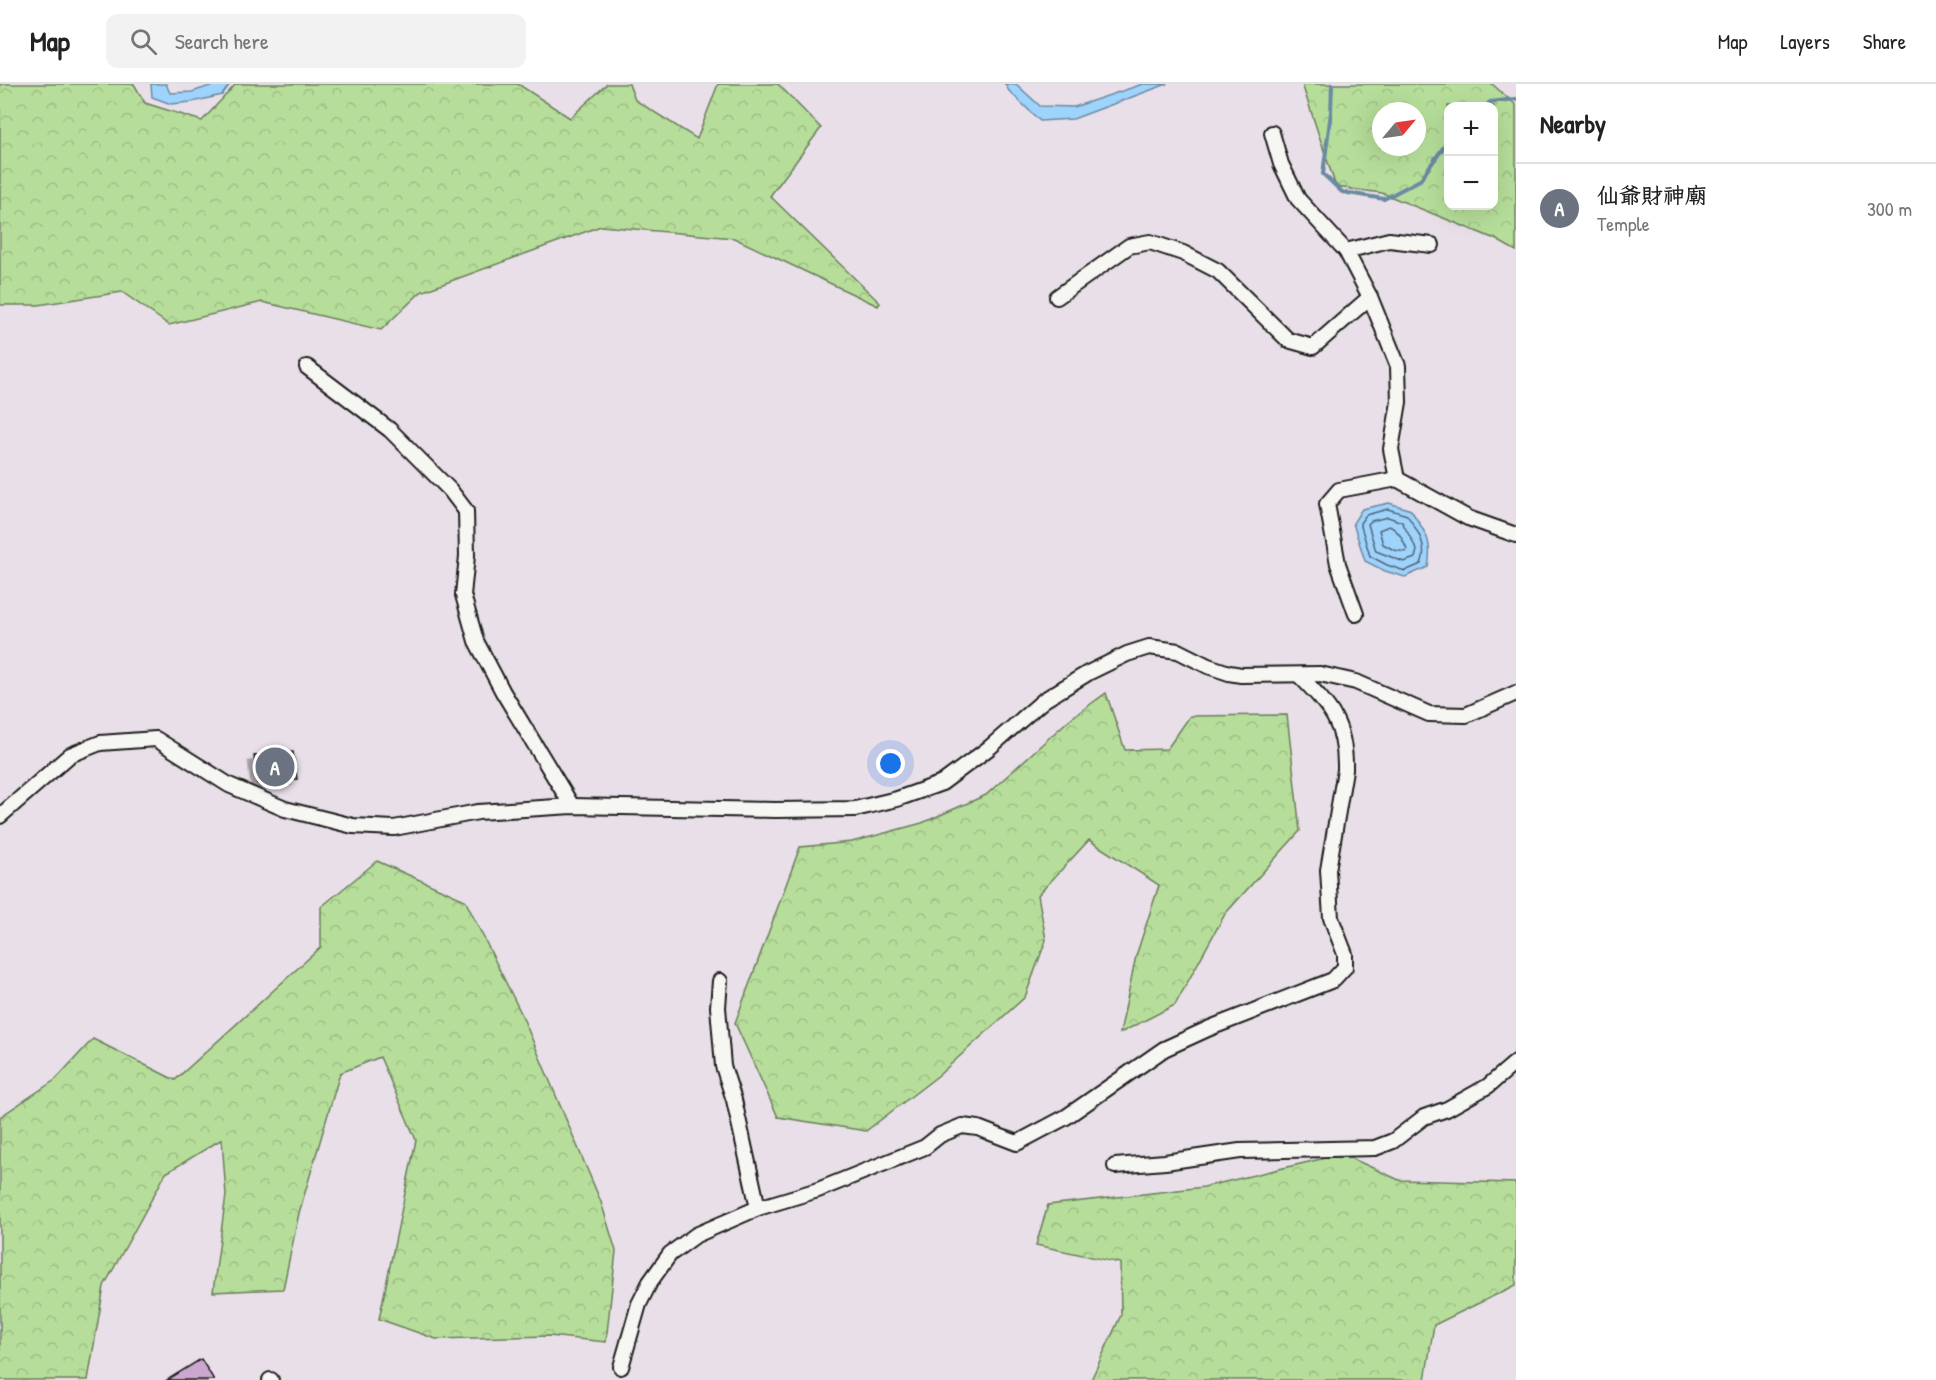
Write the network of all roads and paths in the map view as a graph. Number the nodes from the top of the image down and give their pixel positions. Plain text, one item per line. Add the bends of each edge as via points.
1 (1272, 133) dead end
2 (1432, 245) dead end
3 (1346, 251) junction
4 (1057, 297) dead end
5 (1370, 297) junction
6 (307, 367) dead end
7 (1396, 479) junction
8 (1516, 535) edge
9 (1356, 614) dead end
10 (1299, 675) junction
11 (1516, 693) edge
12 (572, 806) junction
13 (0, 816) edge
14 (720, 981) dead end
15 (1516, 1062) edge
16 (1115, 1166) dead end
17 (758, 1208) junction
18 (621, 1367) dead end

1 - 3 street via 1298,199
2 - 3 street via 1389,240
3 - 5 street
4 - 5 street via 1129,246 1150,242 1218,271 1288,340 1313,347
5 - 7 street via 1398,366 1399,402 1391,449
6 - 12 street via 390,430 466,511 463,595 476,641
7 - 8 street via 1468,518
7 - 9 street via 1339,489 1327,504 1338,564
10 - 11 street via 1320,674 1356,682 1430,714 1466,715
10 - 12 street via 1229,673 1178,651 1149,647 1088,673 1044,700 942,783 897,799 855,809
10 - 17 street via 1324,701 1338,723 1345,754 1328,870 1331,918 1345,954 1345,967 1340,974 1164,1050 1066,1117 1017,1143 962,1126 924,1147 818,1190
12 - 13 street via 478,812 394,828 354,826 285,810 229,785 156,739 100,743 70,755
14 - 17 street via 723,1066
15 - 16 street via 1488,1086 1424,1117 1393,1141 1375,1148 1240,1151
17 - 18 street via 696,1235 670,1254 639,1304

